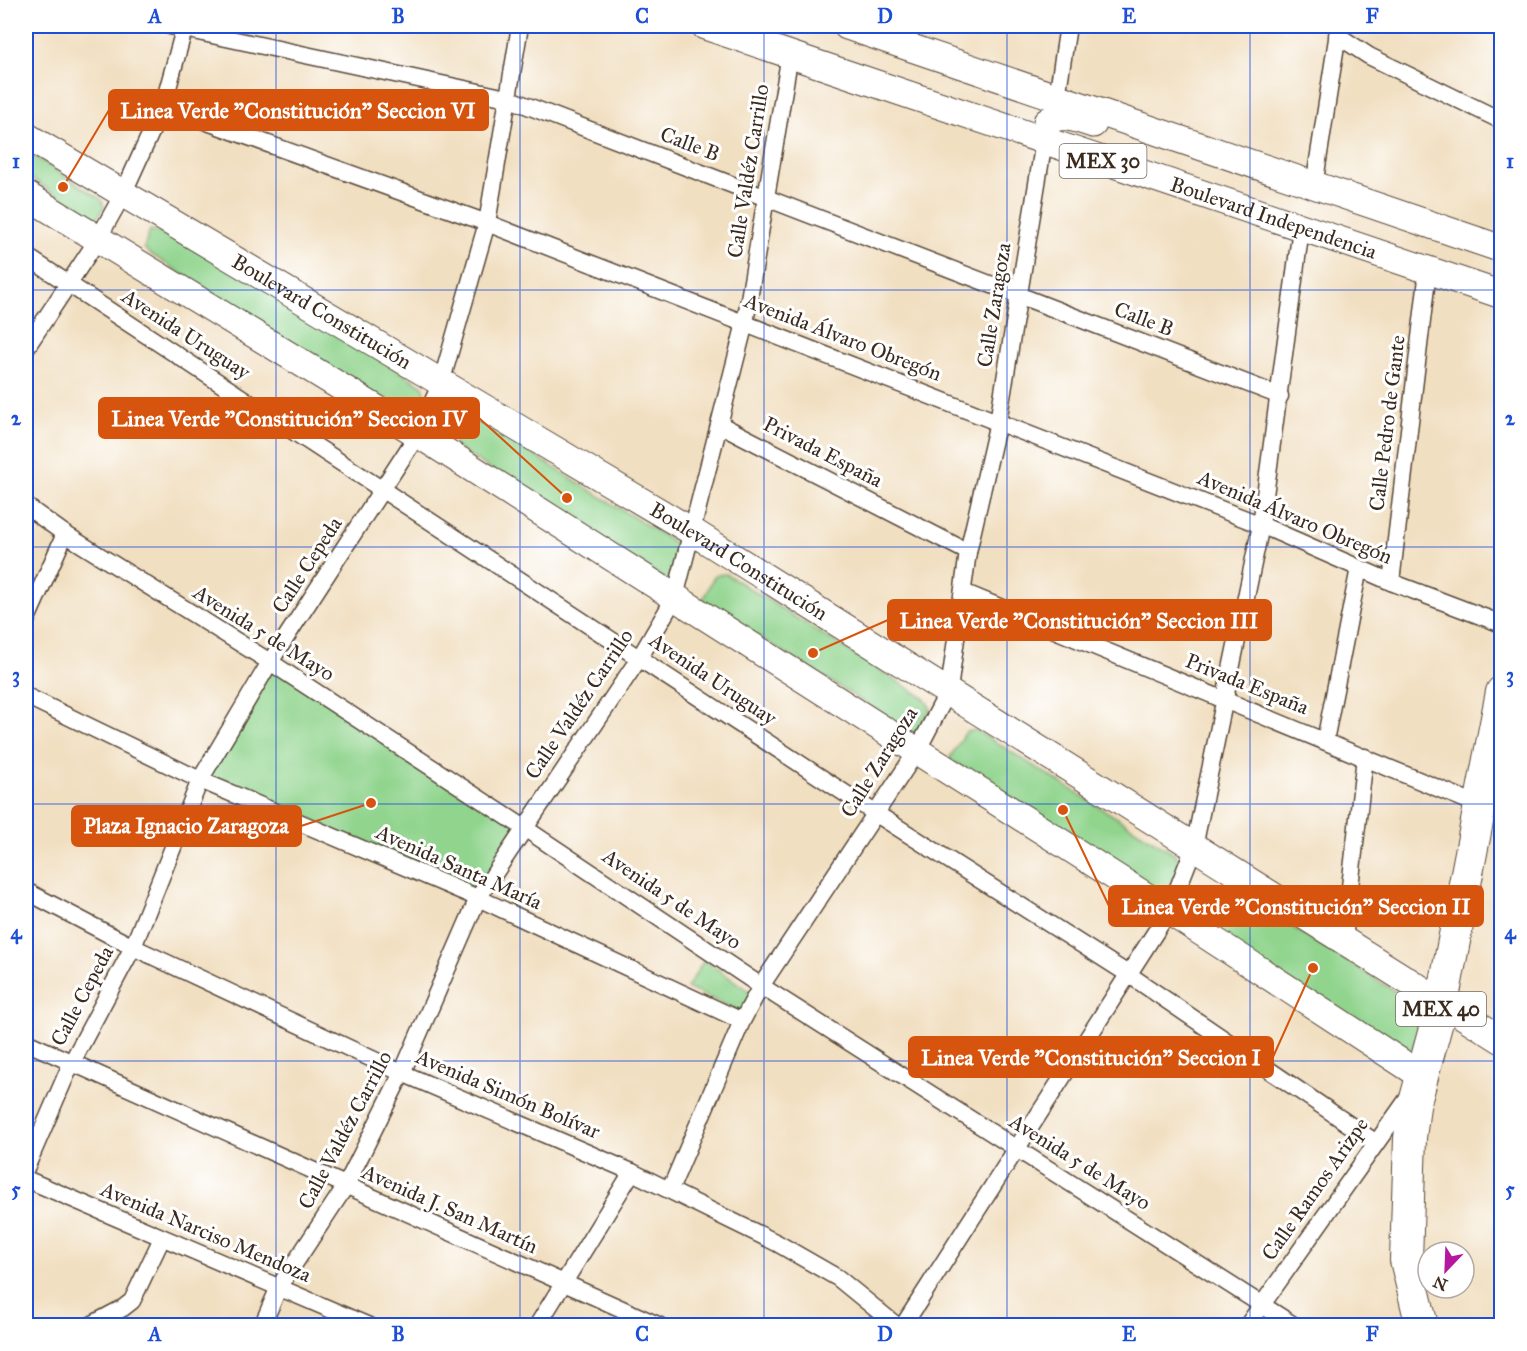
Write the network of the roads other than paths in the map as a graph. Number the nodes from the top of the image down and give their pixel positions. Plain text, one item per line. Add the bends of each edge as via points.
1 (179, 26) edge
2 (520, 26) edge
3 (705, 26) edge
4 (848, 26) edge
5 (1068, 26) edge
6 (1338, 30) edge
7 (790, 54) junction
8 (1057, 97) junction
9 (507, 98) junction
10 (163, 106) junction
11 (1502, 121) edge
12 (1161, 132) junction
13 (26, 136) edge
14 (1044, 141) junction
15 (1314, 186) junction
16 (123, 194) junction
17 (26, 195) edge
18 (766, 198) junction
19 (487, 223) junction
20 (1301, 228) junction
21 (98, 239) junction
22 (1502, 249) edge
23 (26, 256) edge
24 (1428, 270) junction
25 (69, 284) junction
26 (1017, 295) junction
27 (1502, 295) edge
28 (745, 323) junction
29 (26, 348) edge
30 (441, 382) junction
31 (1280, 396) junction
32 (998, 422) junction
33 (721, 425) junction
34 (418, 434) junction
35 (382, 490) junction
36 (26, 506) edge
37 (1261, 525) junction
38 (693, 532) junction
39 (65, 534) junction
40 (968, 552) junction
41 (1359, 568) junction
42 (1391, 582) junction
43 (963, 592) junction
44 (675, 597) junction
45 (26, 621) edge
46 (1502, 624) edge
47 (640, 657) junction
48 (270, 662) junction
49 (949, 690) junction
50 (1502, 692) edge
51 (26, 696) edge
52 (1223, 699) junction
53 (1498, 740) edge
54 (1325, 741) junction
55 (917, 751) junction
56 (1365, 757) junction
57 (200, 780) junction
58 (1481, 806) junction
59 (875, 813) junction
60 (523, 826) junction
61 (1194, 847) junction
62 (26, 891) edge
63 (478, 898) junction
64 (1169, 911) junction
65 (1344, 939) junction
66 (133, 947) junction
67 (1128, 974) junction
68 (761, 986) junction
69 (1442, 1003) junction
70 (742, 1021) junction
71 (1502, 1040) edge
72 (26, 1042) edge
73 (71, 1064) junction
74 (402, 1073) junction
75 (1422, 1078) junction
76 (1375, 1142) junction
77 (1017, 1149) junction
78 (26, 1168) edge
79 (633, 1172) junction
80 (26, 1179) edge
81 (345, 1187) junction
82 (670, 1190) junction
83 (162, 1238) junction
84 (562, 1284) junction
85 (279, 1287) junction
86 (1262, 1303) junction
87 (89, 1326) edge
88 (262, 1326) edge
89 (369, 1326) edge
90 (537, 1326) edge
91 (660, 1326) edge
92 (897, 1326) edge
93 (903, 1326) edge
94 (1247, 1326) edge
95 (1295, 1326) edge
96 (1422, 1326) edge

1 - 9 street, Calle B
1 - 10 street
2 - 9 street, Calle Cepeda
3 - 7 main road, Boulevard Independencia / MEX 30
4 - 8 main road, MEX 30
5 - 8 street
6 - 11 street via 1369,56
6 - 15 street
7 - 14 main road, Boulevard Independencia / MEX 30
7 - 18 street, Calle Valdéz Carrillo
8 - 12 main road, MEX 30
9 - 18 street, Calle B
9 - 19 street, Calle Cepeda
10 - 16 street
10 - 19 street, Avenida Álvaro Obregón
12 - 14 main road via 1137,138 1060,116 1047,122
12 - 15 main road, MEX 30
13 - 16 main road, Boulevard Constitución
14 - 20 main road, Boulevard Independencia / MEX 30
14 - 26 street, Calle Zaragoza
15 - 22 main road, MEX 30
16 - 21 street
16 - 30 main road, Boulevard Constitución
17 - 21 main road
18 - 26 street, Calle B
18 - 28 street, Calle Valdéz Carrillo
19 - 28 street, Avenida Álvaro Obregón
19 - 30 street, Calle Cepeda
20 - 24 main road, Boulevard Independencia / MEX 30
20 - 31 street
21 - 25 street
21 - 34 main road
23 - 25 street, Avenida Uruguay
24 - 27 main road, Boulevard Independencia / MEX 30
24 - 42 street, Calle Pedro de Gante
25 - 29 street
25 - 35 street, Avenida Uruguay
26 - 31 street, Calle B
26 - 32 street, Calle Zaragoza
28 - 32 street, Avenida Álvaro Obregón
28 - 33 street, Calle Valdéz Carrillo
30 - 34 street, Calle Cepeda
30 - 38 main road, Boulevard Constitución
31 - 37 street
32 - 37 street, Avenida Álvaro Obregón
32 - 40 street, Calle Zaragoza
33 - 38 street, Calle Valdéz Carrillo
33 - 40 street, Privada España
34 - 35 street, Calle Cepeda
34 - 44 main road
35 - 47 street, Avenida Uruguay
35 - 48 street, Calle Cepeda
36 - 39 street, Avenida 5 de Mayo
37 - 41 street, Avenida Álvaro Obregón
37 - 52 street
38 - 44 street, Calle Valdéz Carrillo
38 - 49 main road, Boulevard Constitución
39 - 45 street
39 - 48 street, Avenida 5 de Mayo
40 - 43 street, Calle Zaragoza
41 - 42 street, Avenida Álvaro Obregón
41 - 54 street
42 - 46 street, Avenida Álvaro Obregón
43 - 49 street, Calle Zaragoza
43 - 52 street, Privada España
44 - 47 street, Calle Valdéz Carrillo
44 - 55 main road
47 - 59 street, Avenida Uruguay
47 - 60 street, Calle Valdéz Carrillo
48 - 57 street, Calle Cepeda
48 - 60 street, Avenida 5 de Mayo
49 - 55 street, Calle Zaragoza
49 - 61 main road, Boulevard Constitución
50 - 53 highway, MEX 40
51 - 57 street, Avenida Santa María
52 - 54 street, Privada España
52 - 61 street
53 - 58 highway, MEX 40
54 - 56 street, Privada España
55 - 59 street, Calle Zaragoza
55 - 64 main road
56 - 58 street, Privada España
56 - 65 street
57 - 63 street, Avenida Santa María
57 - 66 street, Calle Cepeda
58 - 69 highway, MEX 40
59 - 67 street, Avenida Uruguay
59 - 68 street, Calle Zaragoza
60 - 63 street, Calle Valdéz Carrillo
60 - 68 street, Avenida 5 de Mayo
61 - 64 street
61 - 65 main road, Boulevard Constitución
62 - 66 street, Avenida Simón Bolívar
63 - 70 street, Avenida Santa María
63 - 74 street, Calle Valdéz Carrillo
64 - 67 street
64 - 75 main road
65 - 69 main road, Boulevard Constitución
66 - 73 street, Calle Cepeda
66 - 74 street, Avenida Simón Bolívar
67 - 76 street, Avenida Uruguay
67 - 77 street
68 - 70 street, Calle Zaragoza
68 - 77 street, Avenida 5 de Mayo
69 - 71 main road, Boulevard Constitución
69 - 75 highway, MEX 40
70 - 82 street, Calle Zaragoza
72 - 73 street, Avenida J. San Martín
73 - 78 street, Calle Cepeda
73 - 81 street, Avenida J. San Martín
74 - 79 street, Avenida Simón Bolívar
74 - 81 street, Calle Valdéz Carrillo
75 - 76 street, Calle Ramos Arizpe
75 - 96 highway, MEX 40 via 1410,1138 1406,1260
76 - 86 street, Calle Ramos Arizpe
77 - 86 street, Avenida 5 de Mayo
77 - 93 street
79 - 82 street, Avenida Simón Bolívar
79 - 84 street
80 - 83 street, Avenida Narciso Mendoza
81 - 84 street, Avenida J. San Martín
81 - 85 street, Calle Valdéz Carrillo
82 - 92 street, Avenida Simón Bolívar via 838,1278
83 - 85 street, Avenida Narciso Mendoza
83 - 87 street via 132,1301
84 - 90 street
84 - 91 street, Avenida J. San Martín
85 - 88 street, Calle Valdéz Carrillo
85 - 89 street, Avenida Narciso Mendoza
86 - 94 street, Calle Ramos Arizpe
86 - 95 street, Avenida 5 de Mayo

